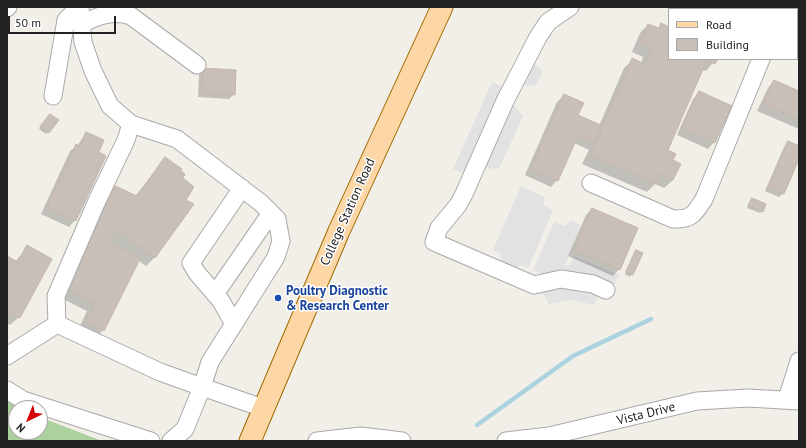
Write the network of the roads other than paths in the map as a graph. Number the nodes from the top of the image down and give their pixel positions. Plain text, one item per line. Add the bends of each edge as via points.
1 (80, 7) edge
2 (442, 7) edge
3 (570, 7) edge
4 (82, 24) junction
5 (761, 60) edge
6 (197, 65) dead end
7 (53, 96) dead end
8 (131, 124) junction
9 (591, 183) dead end
10 (242, 188) junction
11 (271, 213) junction
12 (606, 290) dead end
13 (215, 294) junction
14 (58, 324) junction
15 (234, 324) junction
16 (7, 356) edge
17 (799, 361) edge
18 (202, 387) junction
19 (7, 390) edge
20 (793, 400) edge
21 (263, 408) junction
22 (360, 439) edge
23 (151, 441) edge
24 (171, 441) edge
25 (250, 441) edge
26 (317, 441) edge
27 (402, 441) edge
28 (506, 441) edge

1 - 4 lane
1 - 7 lane via 66,20
2 - 21 main road, College Station Road via 338,231
3 - 12 lane via 548,22 538,37 505,101 461,200 439,228 434,242 534,285 561,279 593,284
4 - 6 lane via 108,14 131,16
4 - 8 lane via 83,42 92,71 110,106
5 - 9 lane via 696,213 684,220 673,219
8 - 10 lane via 177,139
8 - 14 lane via 56,296
10 - 11 lane
10 - 13 lane via 191,263
11 - 13 lane
11 - 15 lane via 277,219 281,241 276,257
13 - 15 lane
14 - 16 lane
14 - 18 lane via 160,372
15 - 18 lane via 210,362
17 - 20 lane, Vista Drive
18 - 21 lane
18 - 24 lane via 184,429
19 - 23 lane via 23,400
20 - 28 lane, Vista Drive via 748,398 697,401 549,436
21 - 25 main road, College Station Road
22 - 26 lane
22 - 27 lane

